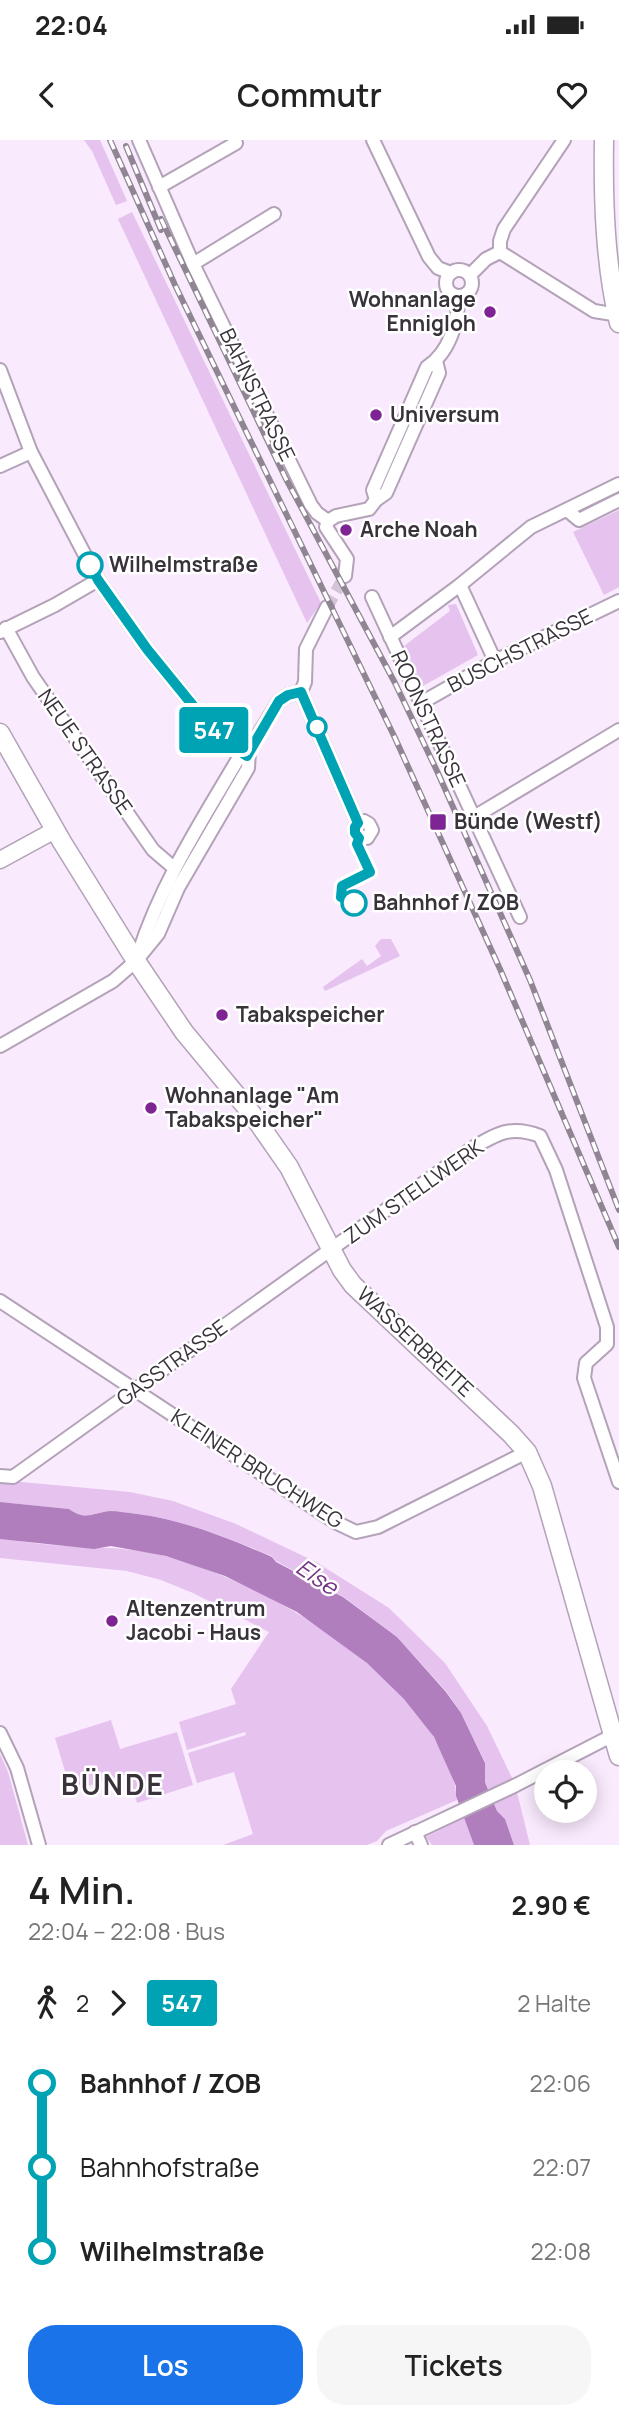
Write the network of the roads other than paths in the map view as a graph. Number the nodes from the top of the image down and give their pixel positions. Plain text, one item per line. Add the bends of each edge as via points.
1 (139, 140) edge
2 (373, 140) edge
3 (564, 140) edge
4 (604, 140) edge
5 (236, 144) dead end
6 (159, 187) junction
7 (274, 214) dead end
8 (500, 252) junction
9 (193, 264) junction
10 (451, 273) junction
11 (470, 275) junction
12 (458, 297) junction
13 (618, 318) edge
14 (0, 370) edge
15 (31, 452) junction
16 (0, 466) edge
17 (619, 484) edge
18 (619, 500) edge
19 (567, 510) junction
20 (327, 521) junction
21 (345, 576) tunnel mouth
22 (98, 580) junction
23 (460, 585) junction
24 (372, 597) dead end
25 (619, 601) edge
26 (327, 607) tunnel mouth
27 (3, 630) edge
28 (390, 637) junction
29 (495, 662) junction
30 (301, 692) junction
31 (421, 703) junction
32 (619, 730) edge
33 (0, 733) edge
34 (247, 756) junction
35 (474, 817) junction
36 (358, 823) dead end
37 (55, 830) junction
38 (0, 860) edge
39 (174, 868) junction
40 (520, 917) dead end
41 (136, 961) junction
42 (0, 1046) edge
43 (332, 1250) junction
44 (0, 1301) edge
45 (136, 1390) junction
46 (527, 1452) junction
47 (7, 1477) edge
48 (619, 1482) edge
49 (0, 1733) edge
50 (616, 1733) edge
51 (619, 1756) edge
52 (415, 1832) junction
53 (39, 1845) edge
54 (389, 1845) edge
55 (421, 1845) edge

1 - 6 street, BAHNSTRASSE
2 - 10 street via 429,257 438,268
3 - 8 street via 504,229
4 - 13 main road via 604,195
5 - 6 street
6 - 9 street, BAHNSTRASSE
7 - 9 street
8 - 11 street
8 - 13 street via 594,311
9 - 20 street, BAHNSTRASSE via 311,505
10 - 11 street
10 - 12 street via 446,287
11 - 12 street via 470,292
12 - 20 street via 453,330 436,361 427,367 373,490 376,500 369,509
14 - 15 street
15 - 16 street
15 - 22 street
17 - 19 street
18 - 19 street via 579,520
19 - 23 street via 531,527
20 - 21 street, BAHNSTRASSE via 326,527 347,559
22 - 27 street
22 - 34 street via 208,724
23 - 28 street
23 - 29 street
24 - 28 street, ROONSTRASSE
25 - 29 street, BUSCHSTRASSE
26 - 30 street via 306,649
27 - 39 street, NEUE STRASSE via 153,850
28 - 31 street, ROONSTRASSE
29 - 31 street, BUSCHSTRASSE
30 - 34 street via 279,701
30 - 36 street
31 - 35 street, ROONSTRASSE
32 - 35 street
33 - 37 main road, WASSERBREITE
34 - 39 street via 237,759
34 - 41 street via 248,768 178,887 158,934
35 - 40 street, ROONSTRASSE
37 - 38 street
37 - 41 main road, WASSERBREITE
39 - 41 street
41 - 42 street via 113,981
41 - 43 main road, WASSERBREITE via 184,1032 268,1136
43 - 45 street, GASSTRASSE
43 - 46 main road, WASSERBREITE via 353,1284
43 - 48 street, ZUM STELLWERK via 483,1142 521,1129 540,1136 556,1170 607,1327 607,1344 586,1363 584,1378
44 - 45 street, KLEINER BRUCHWEG
45 - 46 street, KLEINER BRUCHWEG via 356,1532 378,1527
45 - 47 street, GASSTRASSE
46 - 50 main road, WASSERBREITE via 542,1486
49 - 53 street via 17,1768
50 - 51 main road, WASSERBREITE
50 - 52 street
52 - 54 street
52 - 55 street

